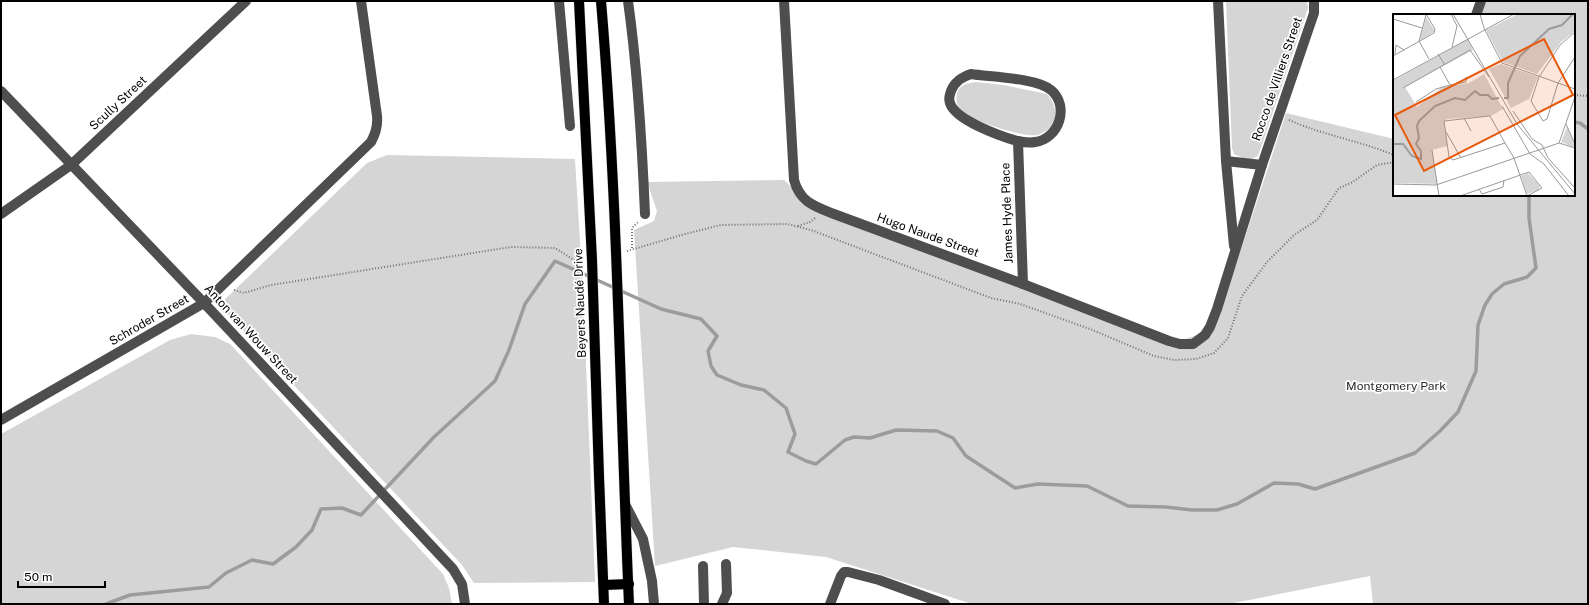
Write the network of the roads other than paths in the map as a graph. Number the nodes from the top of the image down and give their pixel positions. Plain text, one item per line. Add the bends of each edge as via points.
1 (246, 1) edge
2 (361, 1) edge
3 (559, 1) edge
4 (579, 1) edge
5 (601, 1) edge
6 (628, 1) edge
7 (784, 1) edge
8 (1218, 1) edge
9 (1314, 1) edge
10 (1481, 1) edge
11 (1476, 14) edge
12 (1, 91) edge
13 (570, 126) dead end
14 (1018, 141) junction
15 (1226, 161) junction
16 (71, 165) junction
17 (1262, 165) junction
18 (1, 214) edge
19 (645, 214) road end
20 (1234, 251) junction
21 (1023, 284) junction
22 (204, 303) junction
23 (1217, 309) joint
24 (1, 420) edge
25 (626, 506) junction
26 (726, 564) dead end
27 (703, 566) dead end
28 (628, 584) junction
29 (604, 585) junction
30 (465, 604) edge
31 (604, 604) edge
32 (629, 604) edge
33 (654, 604) edge
34 (704, 604) edge
35 (722, 604) edge
36 (830, 604) edge
37 (945, 604) edge

1 - 16 street, Scully Street
2 - 22 street, Schroder Street via 377,116 376,134 371,142
3 - 13 street
4 - 29 main road, Beyers Naudé Drive
5 - 25 main road via 616,256
6 - 19 street via 635,52
7 - 21 street, Hugo Naude Street via 794,180 802,197 824,210
8 - 15 street, Rocco de Villiers Street
9 - 17 street, Rocco de Villiers Street via 1314,13
10 - 11 street
12 - 16 street, Anton van Wouw Street
14 - 14 street via 967,121 957,113 949,97 953,86 960,78 971,74 1032,82 1051,90 1058,99 1061,110 1054,131 1035,142
14 - 21 street, James Hyde Place
15 - 17 street
15 - 20 street, Rocco de Villiers Street
16 - 18 street, Scully Street
16 - 22 street, Anton van Wouw Street
17 - 20 street, Rocco de Villiers Street
20 - 23 street, Rocco de Villiers Street
21 - 23 street, Hugo Naude Street via 1180,344 1194,344 1199,340 1210,327
22 - 24 street, Schroder Street
22 - 30 street, Anton van Wouw Street via 459,577
25 - 28 main road
25 - 33 street via 643,538
26 - 35 street via 728,593
27 - 34 street
28 - 29 main road
28 - 32 main road
29 - 31 main road, Beyers Naudé Drive
36 - 37 street via 840,576 848,572 879,580

